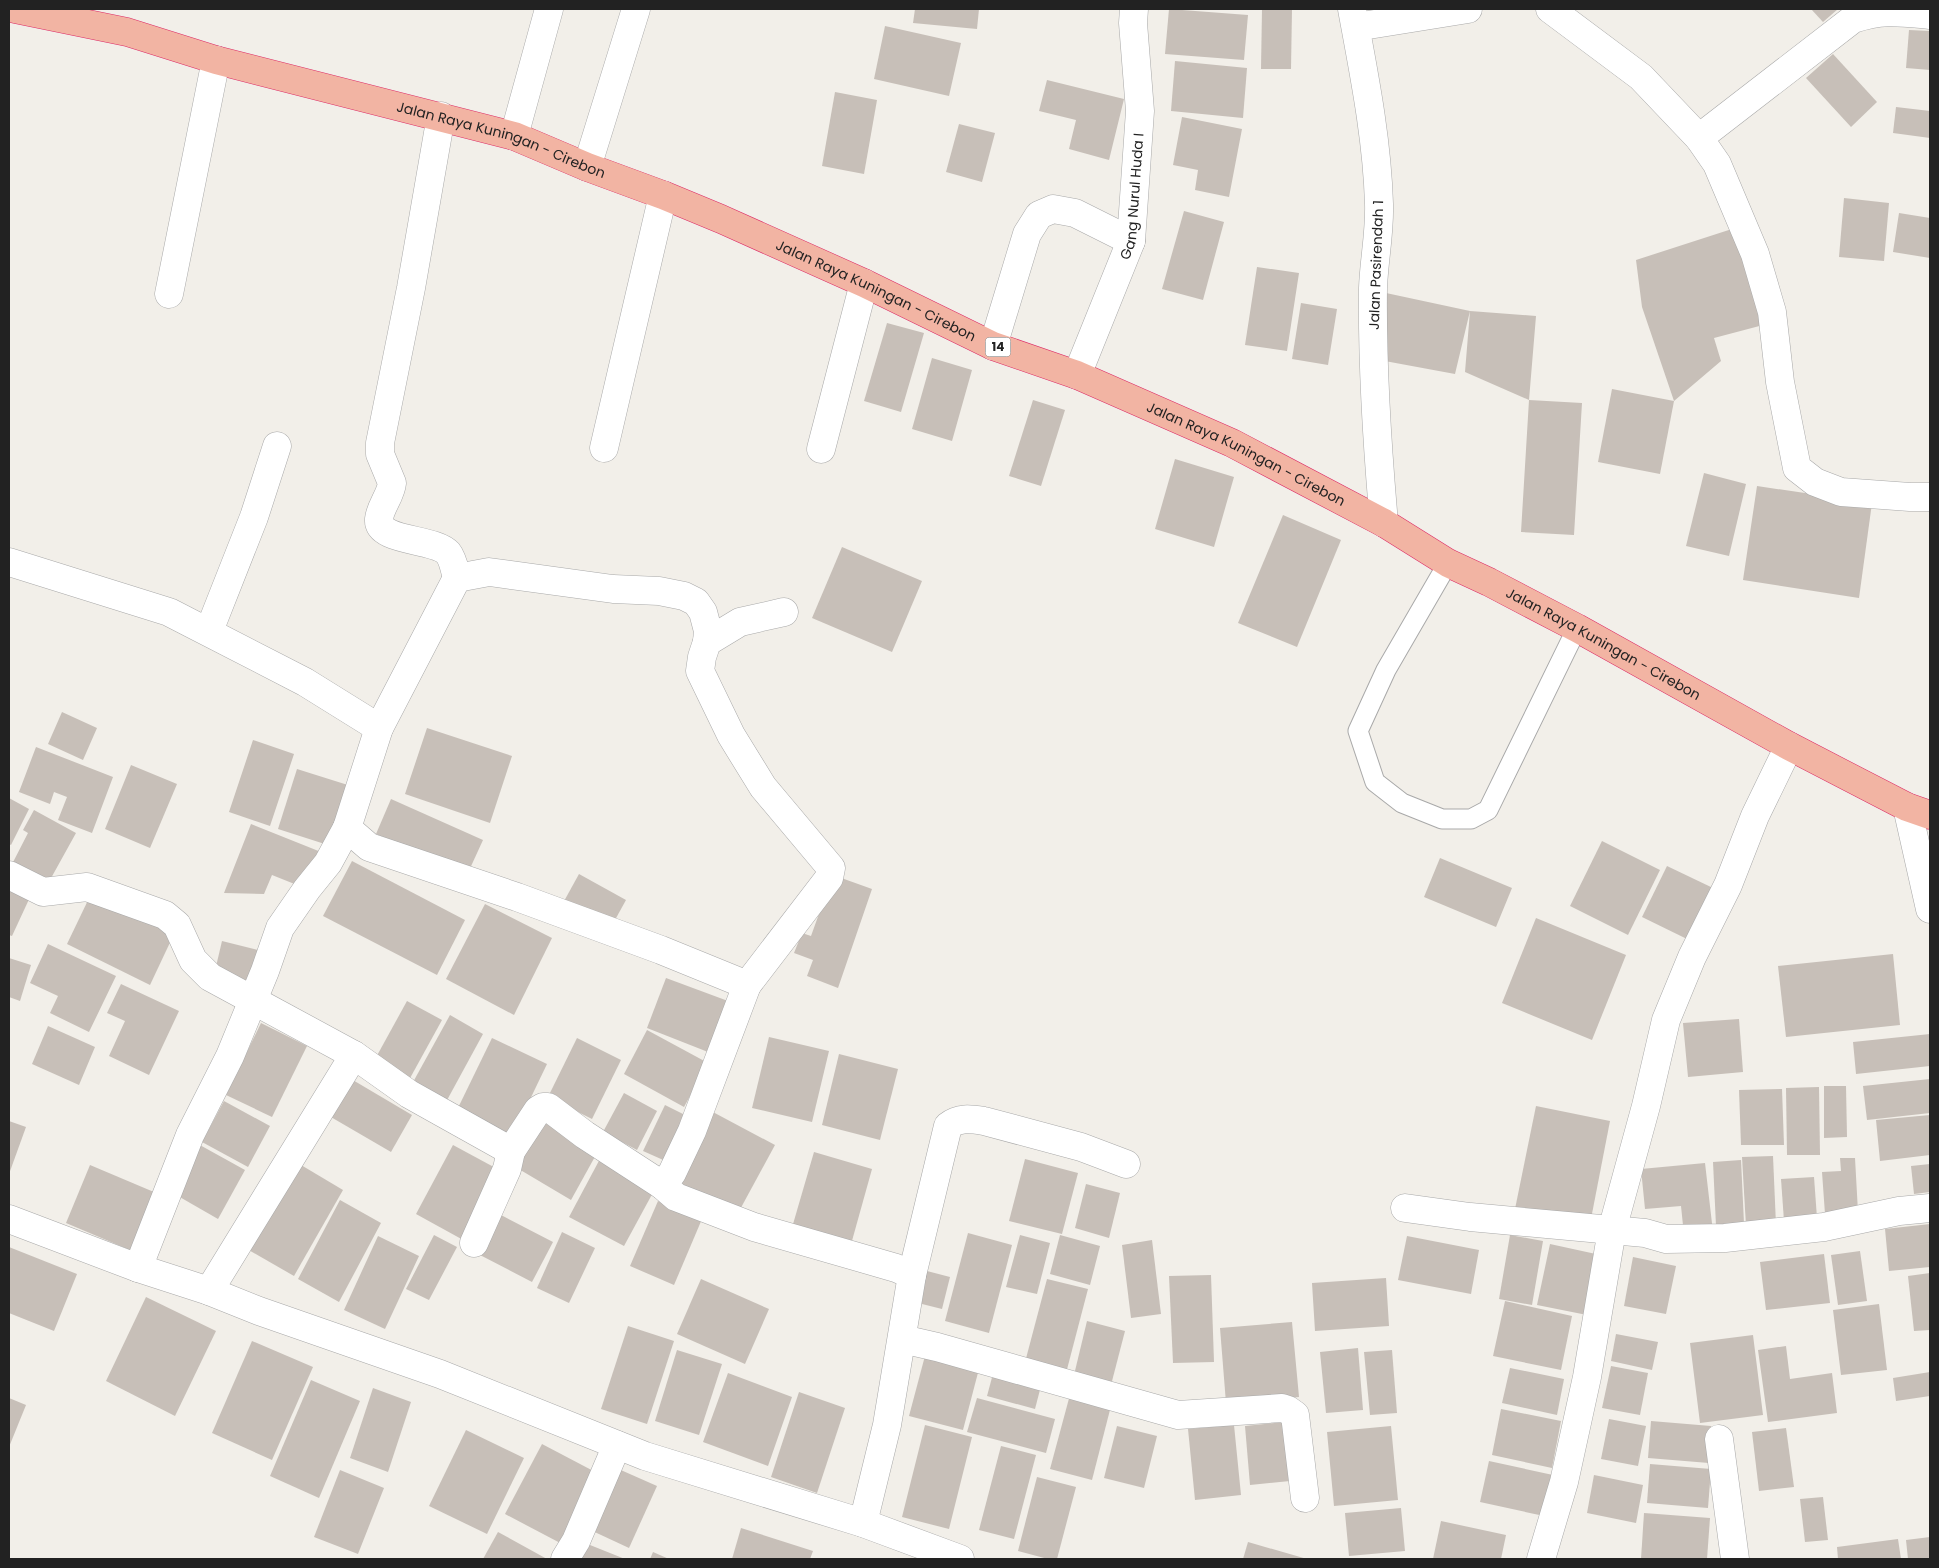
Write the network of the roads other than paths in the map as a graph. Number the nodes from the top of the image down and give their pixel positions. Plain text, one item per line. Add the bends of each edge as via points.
1 (15, 9) edge
2 (549, 9) edge
3 (636, 9) edge
4 (1134, 9) edge
5 (1468, 9) edge
6 (1550, 9) edge
7 (1930, 15) edge
8 (1354, 18) edge
9 (216, 60) junction
10 (441, 116) junction
11 (514, 136) junction
12 (1699, 138) junction
13 (587, 167) junction
14 (663, 195) junction
15 (1131, 241) junction
16 (864, 283) junction
17 (168, 294) dead end
18 (993, 346) junction
19 (1077, 375) junction
20 (277, 446) dead end
21 (604, 448) dead end
22 (821, 449) dead end
23 (1930, 497) edge
24 (1384, 523) junction
25 (9, 562) edge
26 (1448, 563) junction
27 (457, 578) junction
28 (784, 612) dead end
29 (1577, 628) junction
30 (209, 632) junction
31 (707, 642) junction
32 (379, 728) junction
33 (1789, 746) junction
34 (1919, 811) edge
35 (347, 828) junction
36 (9, 875) edge
37 (1930, 909) edge
38 (747, 985) junction
39 (252, 1000) junction
40 (354, 1055) junction
41 (511, 1151) junction
42 (1126, 1164) dead end
43 (662, 1185) junction
44 (1406, 1208) dead end
45 (1930, 1208) edge
46 (9, 1219) edge
47 (1612, 1230) junction
48 (474, 1243) dead end
49 (138, 1268) junction
50 (912, 1275) junction
51 (209, 1291) junction
52 (902, 1339) junction
53 (1719, 1439) dead end
54 (617, 1445) junction
55 (1306, 1498) dead end
56 (863, 1523) junction
57 (566, 1559) edge
58 (960, 1559) edge
59 (1541, 1559) edge
60 (1735, 1559) edge

1 - 9 highway, Jalan Raya Kuningan - Cirebon / 14 via 127,32
2 - 11 street
3 - 13 street
4 - 15 street, Gang Nurul Huda I via 1140,111
5 - 8 street
6 - 12 street via 1641,77
7 - 12 street via 1890,10 1853,19
8 - 24 street, Jalan Pasirendah 1 via 1372,119 1379,206 1373,286 1373,365
9 - 10 highway, Jalan Raya Kuningan - Cirebon / 14
9 - 17 street
10 - 11 highway, Jalan Raya Kuningan - Cirebon / 14
10 - 27 street via 412,288 380,443 380,454 392,483 379,519 381,528 389,534 439,547 448,553
11 - 13 highway, Jalan Raya Kuningan - Cirebon / 14
12 - 23 street via 1716,164 1755,254 1772,312 1780,382 1797,468 1815,482 1841,492
13 - 14 highway, Jalan Raya Kuningan - Cirebon / 14
14 - 16 highway, Jalan Raya Kuningan - Cirebon / 14
14 - 21 street
15 - 18 street via 1075,213 1053,209 1039,215 1027,234
15 - 19 street, Gang Nurul Huda I
16 - 18 highway, Jalan Raya Kuningan - Cirebon / 14
16 - 22 street
18 - 19 highway, Jalan Raya Kuningan - Cirebon / 14
19 - 24 highway, Jalan Raya Kuningan - Cirebon / 14 via 1232,443
20 - 30 street via 254,517
24 - 26 highway, Jalan Raya Kuningan - Cirebon / 14
25 - 30 street via 169,612
26 - 29 highway, Jalan Raya Kuningan - Cirebon / 14
26 - 29 lane via 1386,670 1358,731 1375,782 1402,803 1442,819 1470,819 1488,810
27 - 31 street via 489,572 684,596 696,602 703,612
27 - 32 street
28 - 31 street via 740,622
29 - 33 highway, Jalan Raya Kuningan - Cirebon / 14
30 - 32 street via 304,682
31 - 38 street via 700,671 731,735 763,787 825,860 831,873
32 - 35 street
33 - 34 highway, Jalan Raya Kuningan - Cirebon / 14
33 - 47 street via 1666,1020
34 - 37 street
35 - 38 street via 369,847 517,897
35 - 39 street via 328,863 280,928
36 - 39 street via 43,892 87,887 165,915 177,925 193,960 210,977
38 - 43 street via 692,1131
39 - 40 street
39 - 49 street via 230,1056 190,1135
40 - 41 street via 409,1094
40 - 51 street
41 - 43 street via 538,1110 548,1107
41 - 48 street via 507,1169
42 - 50 street via 1081,1147 984,1121 969,1118 954,1121 948,1126
43 - 50 street via 676,1196 754,1227
44 - 47 street
45 - 47 street via 1899,1211 1824,1227 1725,1238 1666,1239
46 - 49 street
47 - 59 street via 1587,1376 1564,1482
49 - 51 street
50 - 52 street
51 - 54 street via 440,1374
52 - 55 street via 937,1346 1178,1415 1288,1410 1295,1415
52 - 56 street via 887,1425
53 - 60 street
54 - 56 street
54 - 57 street
56 - 58 street

